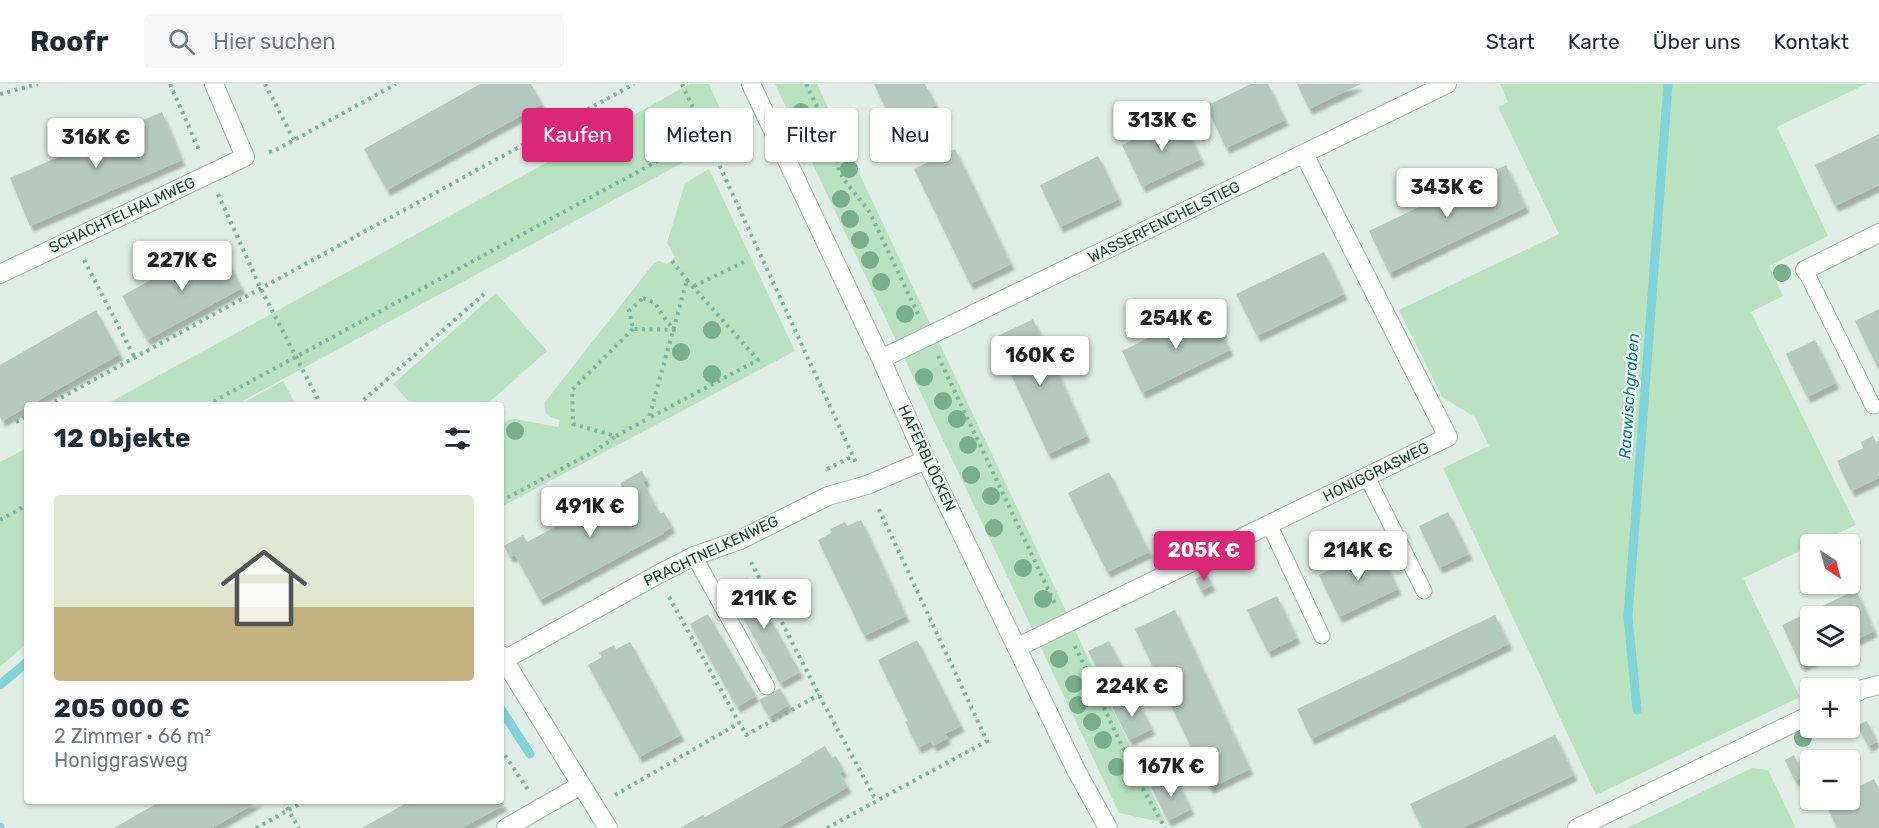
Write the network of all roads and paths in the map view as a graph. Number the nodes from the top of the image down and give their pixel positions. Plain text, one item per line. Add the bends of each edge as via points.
1 (38, 84) edge
2 (214, 84) edge
3 (265, 84) edge
4 (396, 84) edge
5 (634, 84) edge
6 (682, 84) edge
7 (752, 84) edge
8 (806, 84) edge
9 (1447, 84) edge
10 (0, 94) edge
11 (761, 105) junction
12 (693, 108) edge
13 (753, 109) edge
14 (294, 140) junction
15 (1304, 154) junction
16 (245, 157) junction
17 (655, 162) edge
18 (717, 162) edge
19 (1879, 234) edge
20 (73, 239) junction
21 (672, 261) dead end
22 (746, 261) dead end
23 (1805, 270) joint
24 (0, 274) edge
25 (687, 280) junction
26 (694, 286) junction
27 (261, 290) junction
28 (484, 294) dead end
29 (633, 329) junction
30 (674, 330) junction
31 (929, 336) junction
32 (295, 356) junction
33 (135, 358) junction
34 (881, 359) junction
35 (54, 402) edge
36 (212, 402) edge
37 (319, 402) edge
38 (361, 402) edge
39 (1874, 406) dead end
40 (24, 418) edge
41 (649, 418) junction
42 (16, 422) dead end
43 (616, 436) junction
44 (927, 460) junction
45 (1367, 477) junction
46 (867, 485) junction
47 (504, 499) edge
48 (24, 507) edge
49 (0, 520) edge
50 (1269, 524) junction
51 (740, 540) junction
52 (694, 556) junction
53 (657, 575) junction
54 (1424, 591) dead end
55 (1064, 624) junction
56 (1322, 636) dead end
57 (1018, 647) junction
58 (504, 656) edge
59 (504, 659) edge
60 (1879, 685) edge
61 (767, 687) dead end
62 (1860, 691) edge
63 (819, 694) junction
64 (1800, 720) edge
65 (739, 723) junction
66 (581, 785) junction
67 (876, 800) junction
68 (285, 804) edge
69 (300, 804) edge
70 (595, 807) junction
71 (289, 810) junction
72 (256, 828) edge
73 (299, 828) edge
74 (506, 828) edge
75 (608, 828) edge
76 (827, 828) edge
77 (1108, 828) edge
78 (1165, 828) edge
79 (1577, 828) edge

1 - 10 path
2 - 16 street
3 - 14 path
4 - 14 path
5 - 27 path
6 - 12 path
7 - 11 street, HAFERBLÖCKEN
8 - 31 path via 832,137 839,171 869,211
9 - 15 street, WASSERFENCHELSTIEG
11 - 13 path
11 - 34 street, HAFERBLÖCKEN
14 - 16 path via 274,151
15 - 31 street, WASSERFENCHELSTIEG
15 - 45 street, HONIGGRASWEG via 1448,438
16 - 20 street, SCHACHTELHALMWEG
17 - 32 path
18 - 46 path
19 - 23 street
20 - 24 street, SCHACHTELHALMWEG
20 - 33 path
21 - 25 path
22 - 26 path
23 - 39 lane
25 - 26 path
25 - 30 path
26 - 41 path via 758,360
27 - 32 path
27 - 33 path
28 - 38 path
29 - 30 path
29 - 30 path via 629,311 643,298 655,303
29 - 43 path via 572,390 573,424
30 - 41 path
31 - 34 street, WASSERFENCHELSTIEG
31 - 55 path
32 - 36 path
32 - 37 path
33 - 35 path
34 - 44 street, HAFERBLÖCKEN
40 - 42 path
41 - 43 path
43 - 47 path
44 - 46 street, PRACHTNELKENWEG
44 - 57 street, HAFERBLÖCKEN
45 - 50 street, HONIGGRASWEG
45 - 54 lane
46 - 51 street, PRACHTNELKENWEG via 828,496
46 - 67 path via 987,741
48 - 49 path
50 - 55 street, HONIGGRASWEG
50 - 56 lane
51 - 52 street, PRACHTNELKENWEG
51 - 63 path
52 - 53 street, PRACHTNELKENWEG
52 - 61 lane
53 - 58 street, PRACHTNELKENWEG
53 - 65 path
55 - 57 street, HONIGGRASWEG
55 - 78 path
57 - 77 street, HAFERBLÖCKEN
59 - 66 street
60 - 62 street
63 - 65 path via 746,735
63 - 67 path
64 - 79 street
65 - 70 path
66 - 70 street
66 - 74 street
67 - 76 path
68 - 71 path
69 - 71 path
70 - 75 street
71 - 72 path
71 - 73 path

